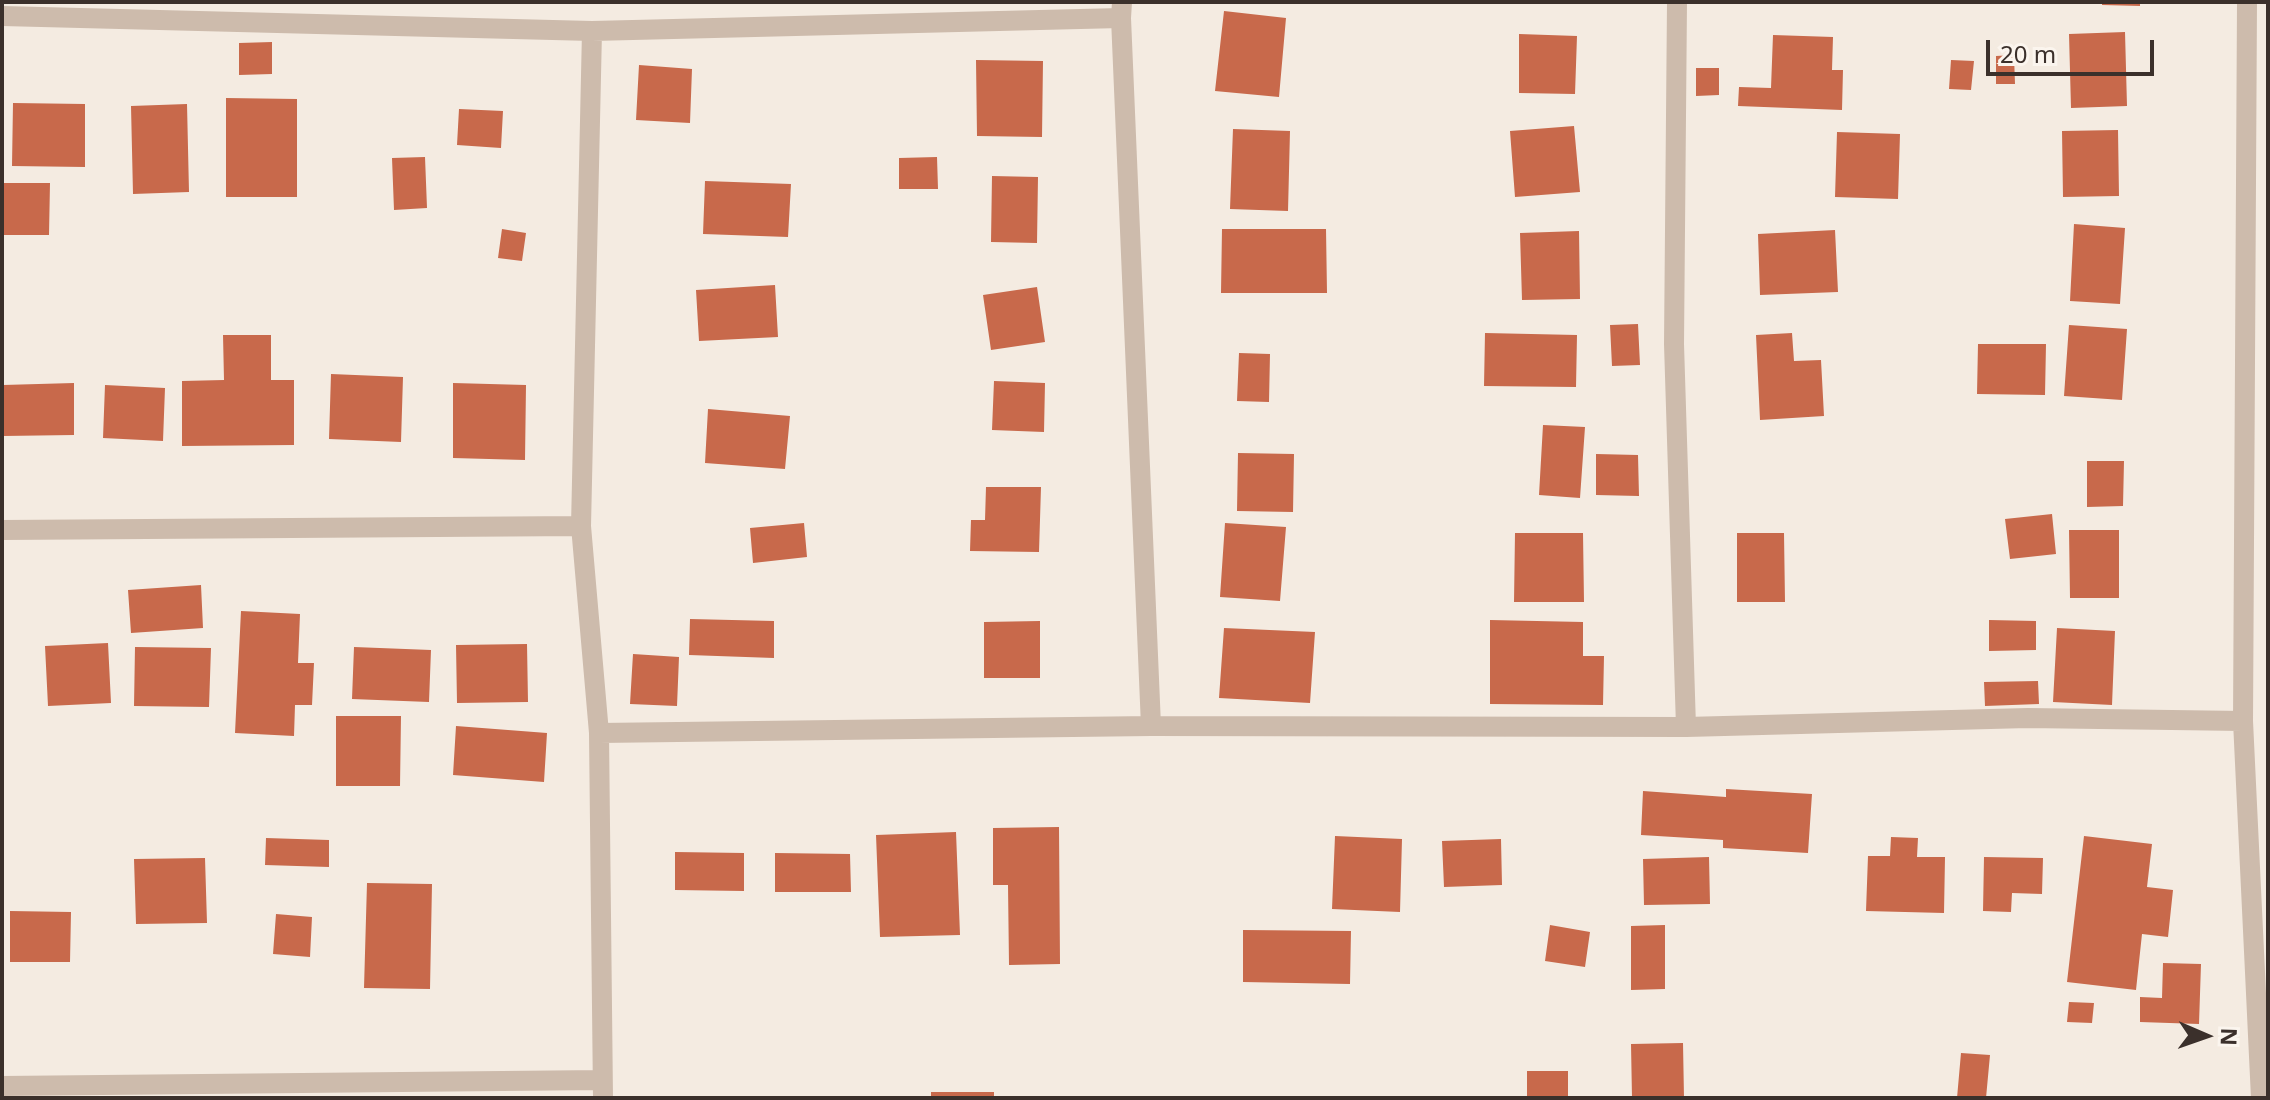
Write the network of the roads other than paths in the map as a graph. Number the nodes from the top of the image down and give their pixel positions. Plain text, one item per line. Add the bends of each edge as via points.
1 (1677, 2) edge
2 (2247, 2) edge
3 (1122, 10) edge
4 (2, 16) edge
5 (592, 31) junction
6 (581, 526) junction
7 (2, 530) edge
8 (2243, 721) junction
9 (1151, 726) junction
10 (1686, 727) junction
11 (599, 733) junction
12 (2, 1086) edge
13 (602, 1089) edge
14 (73, 1093) edge
15 (2261, 1098) edge

1 - 10 street via 1674,344
2 - 8 street
3 - 5 street
3 - 9 street
4 - 5 street
5 - 6 street
6 - 7 street
6 - 11 street
8 - 10 street via 2028,718
8 - 15 street
9 - 10 street
9 - 11 street
11 - 13 street
12 - 14 street
13 - 14 street

